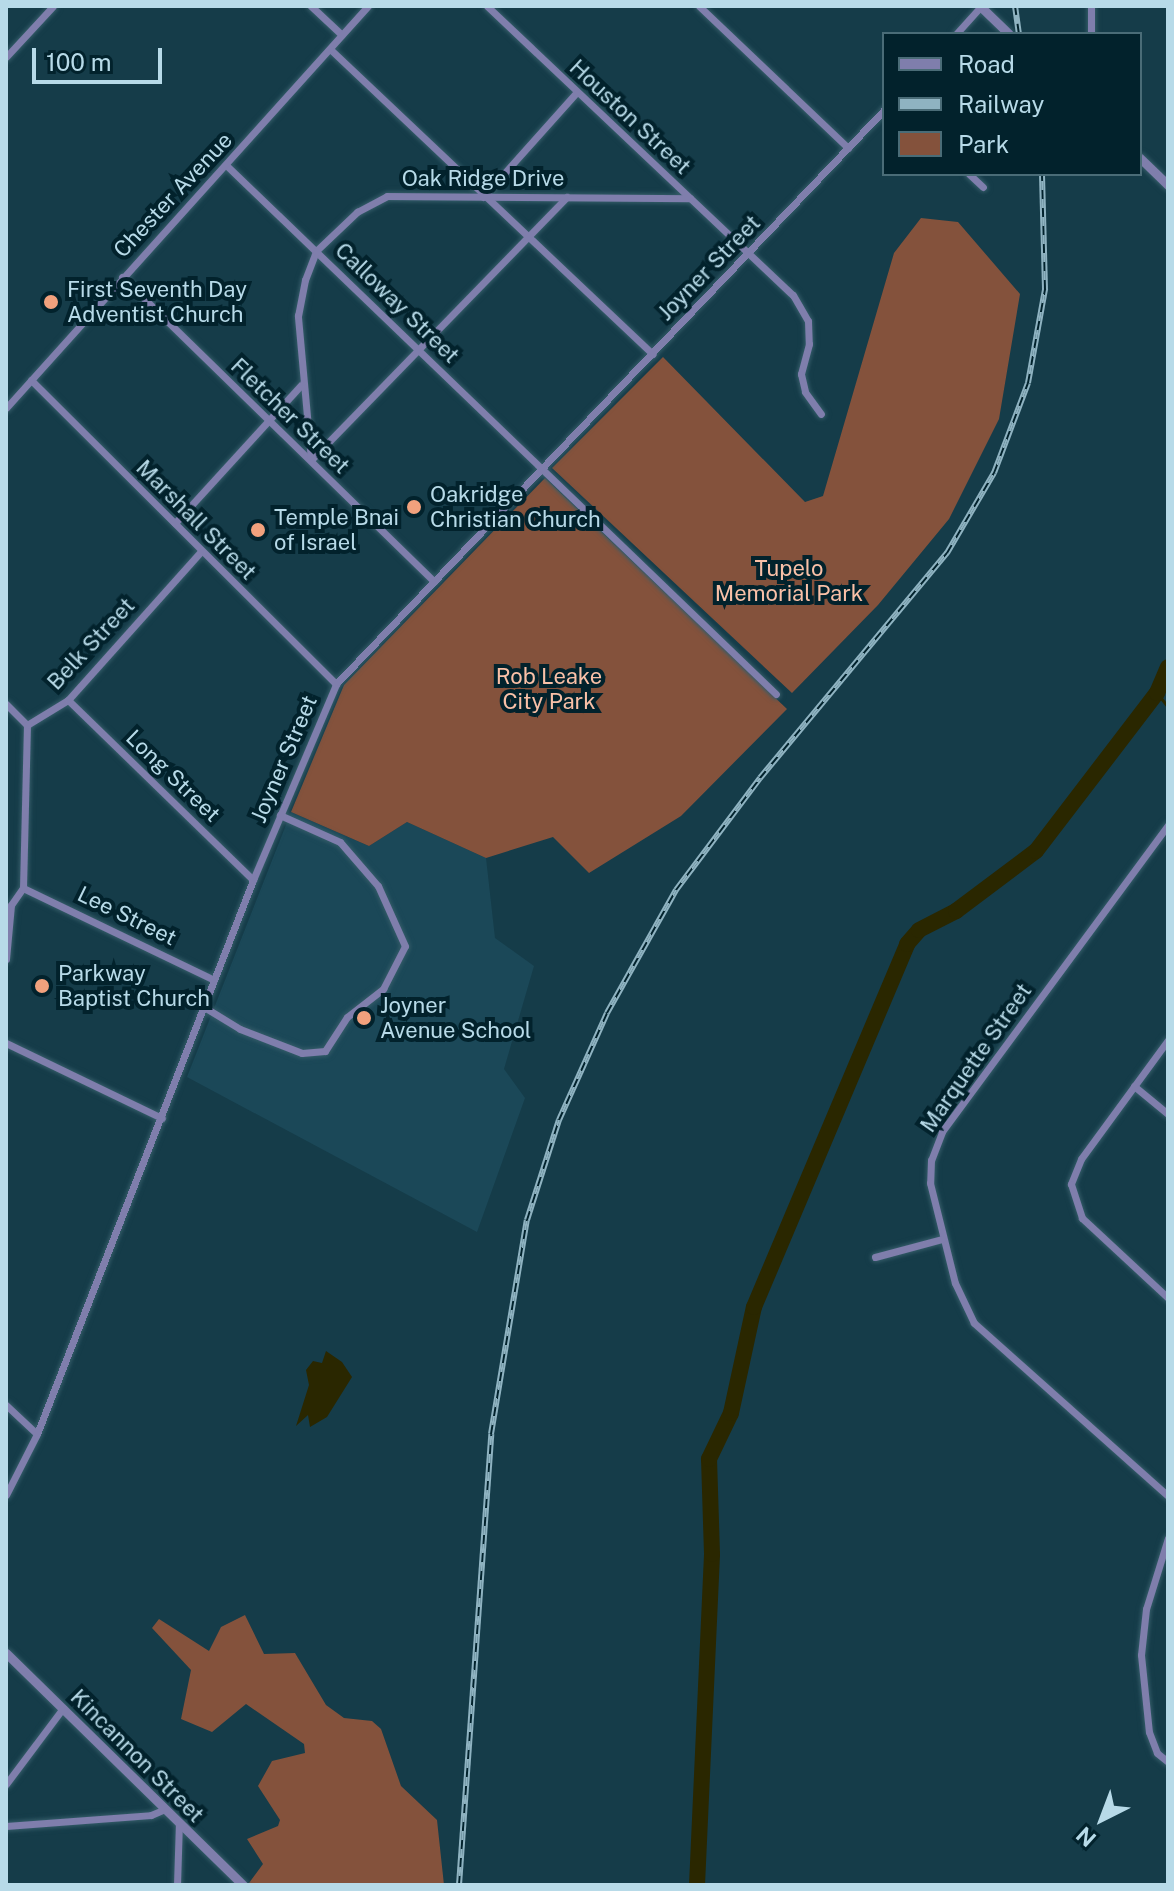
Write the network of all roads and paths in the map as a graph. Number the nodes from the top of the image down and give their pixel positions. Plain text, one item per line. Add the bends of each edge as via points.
1 (53, 6) edge
2 (311, 6) edge
3 (368, 6) edge
4 (487, 6) edge
5 (699, 6) edge
6 (981, 6) edge
7 (1091, 6) edge
8 (958, 32) edge
9 (1007, 32) edge
10 (1091, 32) edge
11 (342, 35) junction
12 (330, 49) junction
13 (6, 57) edge
14 (577, 92) junction
15 (882, 112) edge
16 (848, 148) junction
17 (1142, 160) edge
18 (226, 165) junction
19 (971, 176) edge
20 (1168, 185) edge
21 (983, 187) dead end
22 (483, 197) junction
23 (567, 197) junction
24 (690, 198) junction
25 (528, 237) junction
26 (316, 251) junction
27 (747, 255) junction
28 (122, 277) junction
29 (420, 349) junction
30 (652, 354) junction
31 (31, 380) junction
32 (301, 385) junction
33 (6, 408) edge
34 (821, 414) dead end
35 (269, 422) junction
36 (311, 460) junction
37 (543, 467) junction
38 (175, 523) junction
39 (201, 551) junction
40 (434, 582) junction
41 (336, 684) junction
42 (776, 694) dead end
43 (68, 700) junction
44 (6, 704) edge
45 (27, 725) junction
46 (280, 815) junction
47 (1167, 828) edge
48 (253, 880) junction
49 (23, 888) junction
50 (9, 904) edge
51 (6, 959) edge
52 (214, 980) junction
53 (204, 1007) junction
54 (1168, 1040) edge
55 (6, 1043) edge
56 (1134, 1086) junction
57 (1168, 1114) edge
58 (162, 1118) junction
59 (942, 1239) junction
60 (875, 1257) dead end
61 (1168, 1298) edge
62 (6, 1405) edge
63 (37, 1434) junction
64 (6, 1495) edge
65 (1168, 1496) edge
66 (1168, 1538) edge
67 (6, 1653) edge
68 (63, 1708) junction
69 (1168, 1762) edge
70 (6, 1784) edge
71 (165, 1809) junction
72 (179, 1823) junction
73 (6, 1826) edge
74 (177, 1885) edge
75 (243, 1885) edge

1 - 13 street
2 - 11 street
3 - 11 street, Chester Avenue
4 - 14 street, Houston Street
5 - 16 street
6 - 8 street
6 - 9 street
7 - 10 street
11 - 12 street, Chester Avenue
12 - 18 street, Chester Avenue
12 - 22 street
14 - 22 street
14 - 24 street, Houston Street
15 - 16 street, Joyner Street
16 - 27 street, Joyner Street
17 - 20 street
18 - 26 street, Calloway Street
18 - 28 street, Chester Avenue
19 - 21 street
22 - 23 street, Oak Ridge Drive
22 - 25 street
22 - 26 street, Oak Ridge Drive via 387,196 334,228
23 - 24 street, Oak Ridge Drive
23 - 25 street
24 - 27 street, Houston Street
25 - 29 street
25 - 30 street
26 - 29 street, Calloway Street
26 - 32 street, Oak Ridge Drive via 298,316
27 - 30 street, Joyner Street
27 - 34 street, Houston Street via 793,295 808,321 809,344 801,374 805,392
28 - 31 street, Chester Avenue
28 - 35 street, Fletcher Street
29 - 36 street
29 - 37 street, Calloway Street
30 - 37 street, Joyner Street
31 - 33 street, Chester Avenue
31 - 38 street, Marshall Street
32 - 35 street
32 - 36 street, Oak Ridge Drive
35 - 36 street, Fletcher Street
35 - 38 street
36 - 40 street, Fletcher Street
37 - 40 street, Joyner Street
37 - 42 street, Calloway Street
38 - 39 street, Marshall Street
39 - 41 street, Marshall Street
39 - 43 street, Belk Street
40 - 41 street, Joyner Street
41 - 46 street, Joyner Street
43 - 45 street, Belk Street
43 - 48 street, Long Street
44 - 45 street
45 - 49 street
46 - 48 street, Joyner Street
46 - 53 street via 340,842 378,886 405,946 383,989 347,1017 325,1051 302,1053 240,1029
47 - 59 street, Marquette Street via 937,1141 930,1183
48 - 52 street, Joyner Street
49 - 50 street
49 - 52 street, Lee Street
50 - 51 street
52 - 53 street, Joyner Street
53 - 58 street, Joyner Street
54 - 56 street
55 - 58 street
56 - 57 street
56 - 61 street via 1075,1168 1071,1194 1090,1226
58 - 63 street, Joyner Street
59 - 60 street
59 - 65 street, Marquette Street via 959,1296 982,1333
62 - 63 street
63 - 64 street, Joyner Street
66 - 69 street via 1146,1609 1141,1655 1149,1732 1157,1753
67 - 68 street, Kincannon Street
68 - 70 street
68 - 71 street, Kincannon Street
71 - 72 street, Kincannon Street
71 - 73 street via 151,1815
72 - 74 street
72 - 75 street, Kincannon Street

